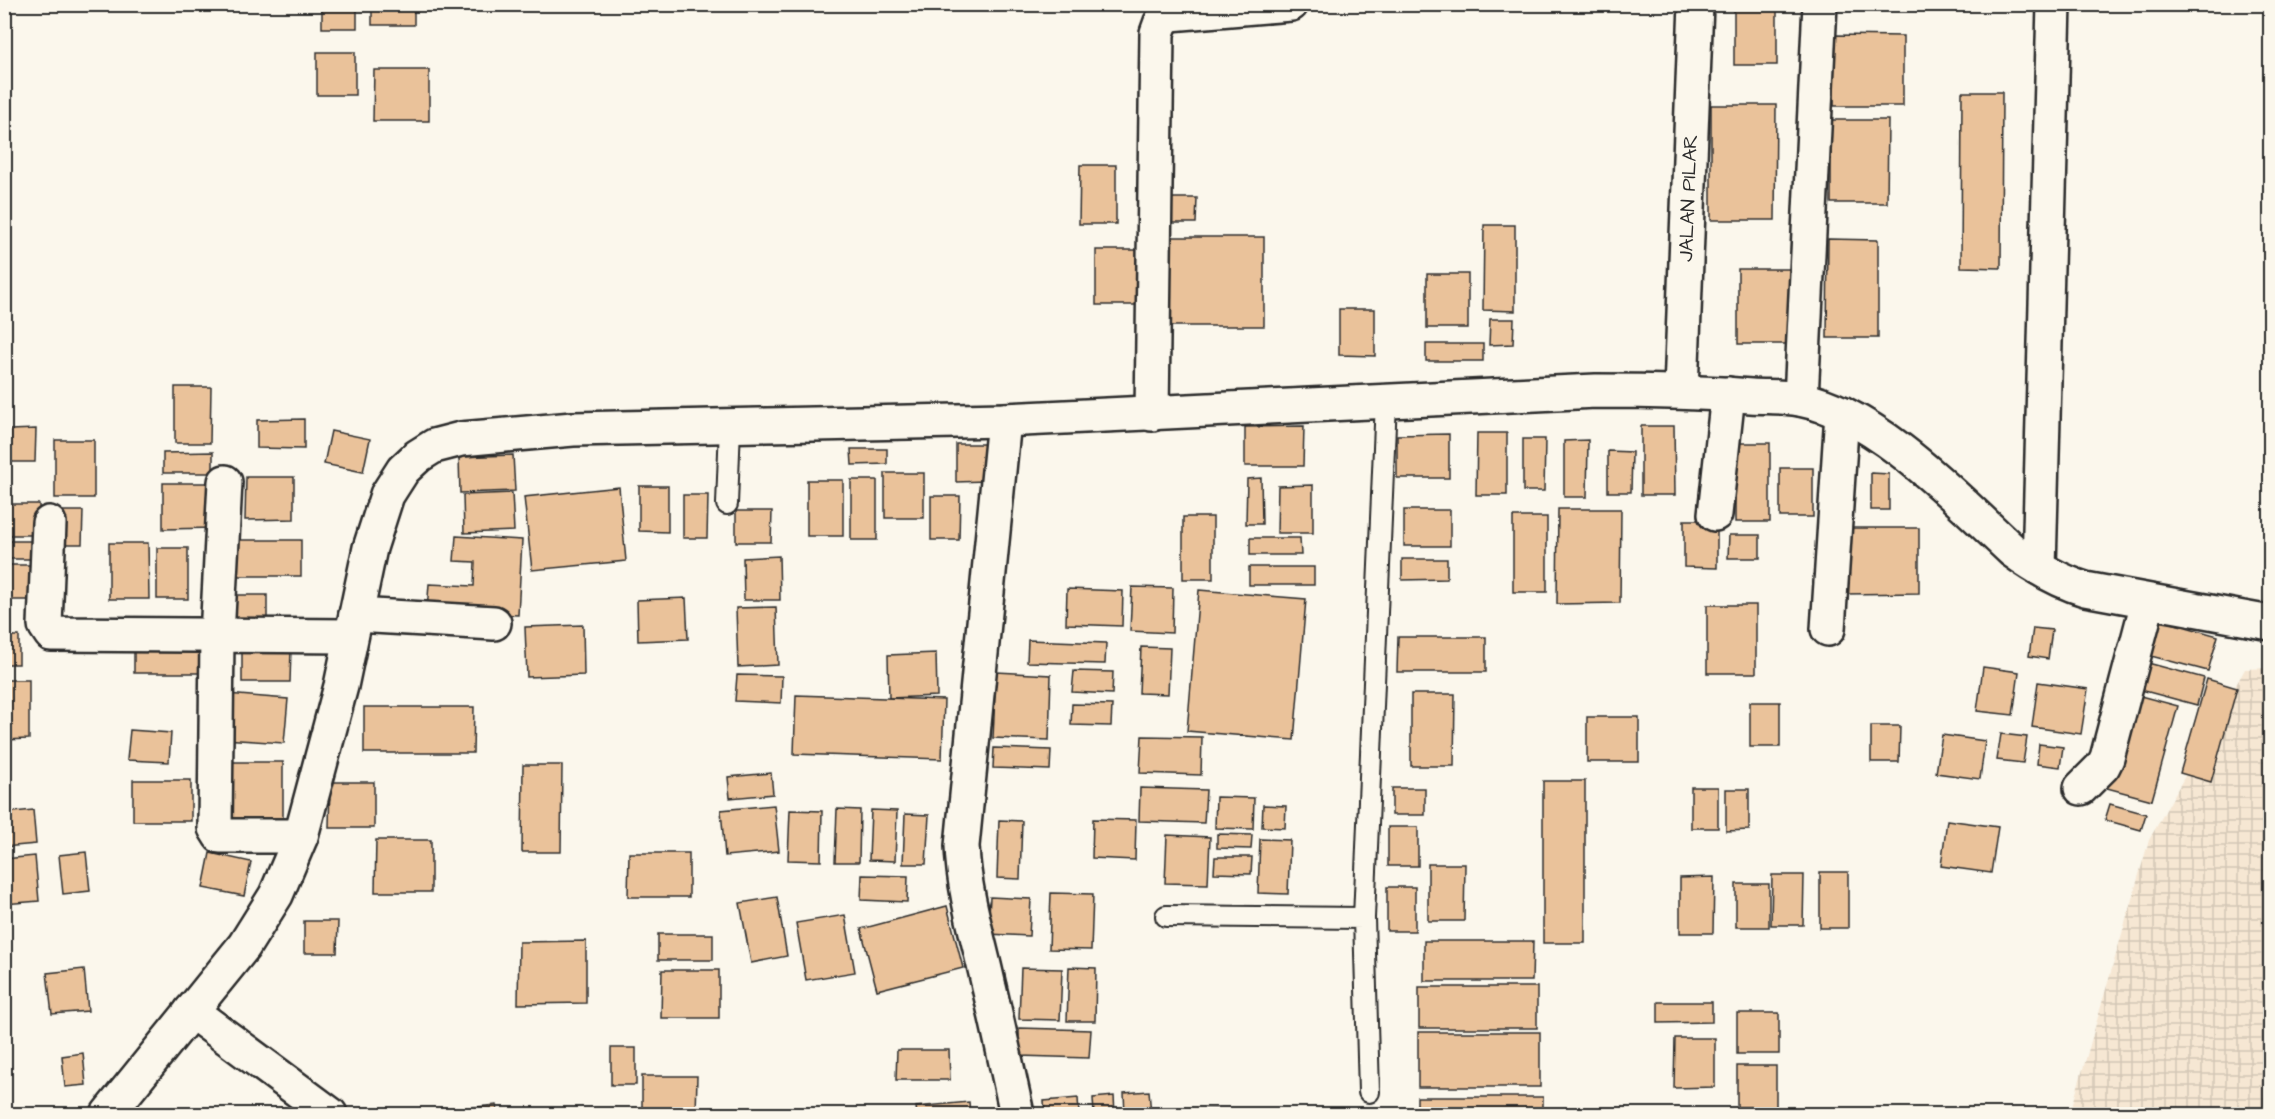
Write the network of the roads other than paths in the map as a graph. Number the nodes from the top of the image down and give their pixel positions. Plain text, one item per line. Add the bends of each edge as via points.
1 (1292, 4) edge
2 (1696, 4) edge
3 (1820, 4) edge
4 (2054, 4) edge
5 (1681, 390) junction
6 (1728, 394) junction
7 (1801, 399) junction
8 (1386, 401) junction
9 (1842, 413) junction
10 (1152, 414) junction
11 (1004, 420) junction
12 (730, 426) junction
13 (225, 482) dead end
14 (727, 504) dead end
15 (1714, 514) dead end
16 (49, 523) dead end
17 (2039, 568) junction
18 (2148, 602) junction
19 (494, 623) dead end
20 (2271, 623) edge
21 (353, 626) junction
22 (1828, 629) dead end
23 (217, 636) junction
24 (2081, 788) dead end
25 (301, 836) junction
26 (1166, 916) dead end
27 (1364, 918) junction
28 (191, 1011) junction
29 (1369, 1092) dead end
30 (108, 1114) edge
31 (330, 1114) edge
32 (1017, 1114) edge

1 - 10 street via 1170,14 1161,22 1156,44
2 - 5 street, JALAN PILAR
3 - 7 street
4 - 17 street
5 - 6 street
5 - 8 street
6 - 7 street
6 - 15 street
7 - 9 street
8 - 10 street
8 - 27 lane
9 - 17 street via 1917,463 2013,551
9 - 22 street
10 - 11 street
11 - 12 street
11 - 32 street via 962,846 968,905
12 - 14 lane
12 - 21 street via 573,429 461,439 434,446 403,470 387,495 370,548
13 - 23 street
16 - 23 street via 45,626 49,633
17 - 18 street via 2072,585
18 - 20 street
18 - 24 street via 2107,758
19 - 21 street
21 - 23 street
21 - 25 street
23 - 25 street via 214,828 225,837
25 - 28 street via 276,895 244,946
26 - 27 lane
27 - 29 lane
28 - 30 street
28 - 31 street

